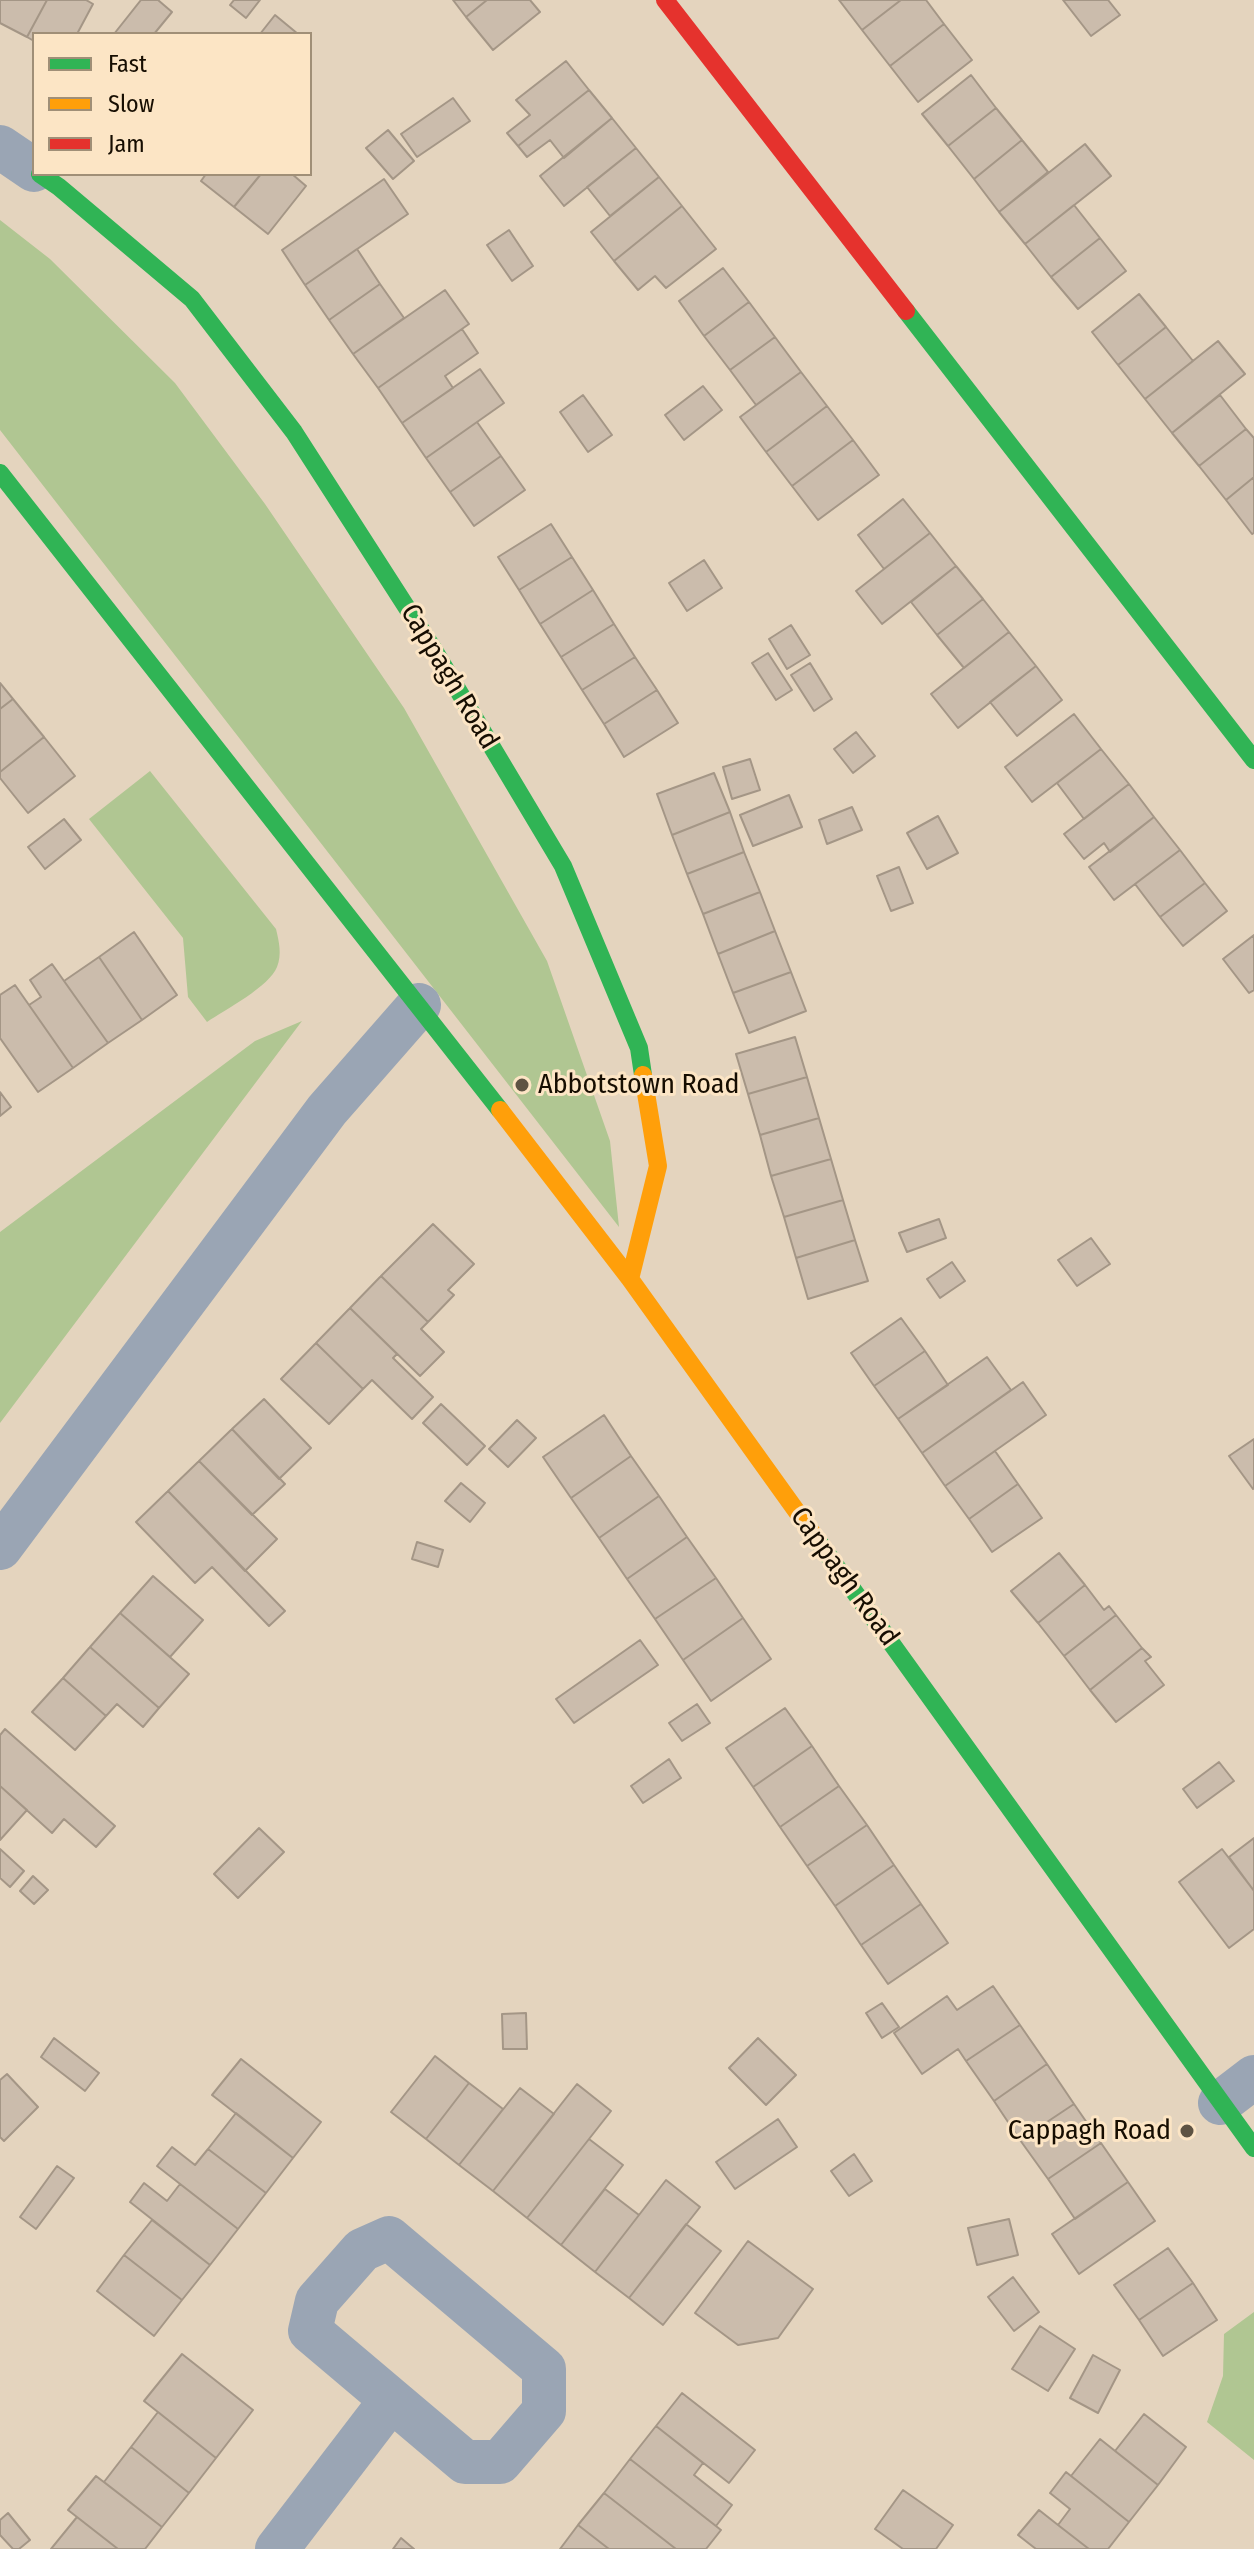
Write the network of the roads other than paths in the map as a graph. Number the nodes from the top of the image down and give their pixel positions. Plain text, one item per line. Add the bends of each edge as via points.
1 (665, 0) edge
2 (0, 147) edge
3 (32, 169) edge
4 (43, 176) edge
5 (0, 473) edge
6 (1254, 760) edge
7 (419, 1005) junction
8 (630, 1279) junction
9 (0, 1548) edge
10 (1237, 2090) edge
11 (1254, 2148) edge
12 (391, 2400) junction
13 (277, 2549) edge

1 - 6 street
2 - 3 street
4 - 8 street, Cappagh Road via 192,299 294,432 434,650 563,866 642,1063 658,1166
5 - 7 street, Cappagh Road
7 - 8 street, Cappagh Road
7 - 9 street via 327,1110
8 - 10 street, Cappagh Road
10 - 11 street, Cappagh Road
12 - 12 street via 465,2462 500,2462 544,2411 544,2369 389,2238 362,2250 317,2301 310,2331
12 - 13 street

